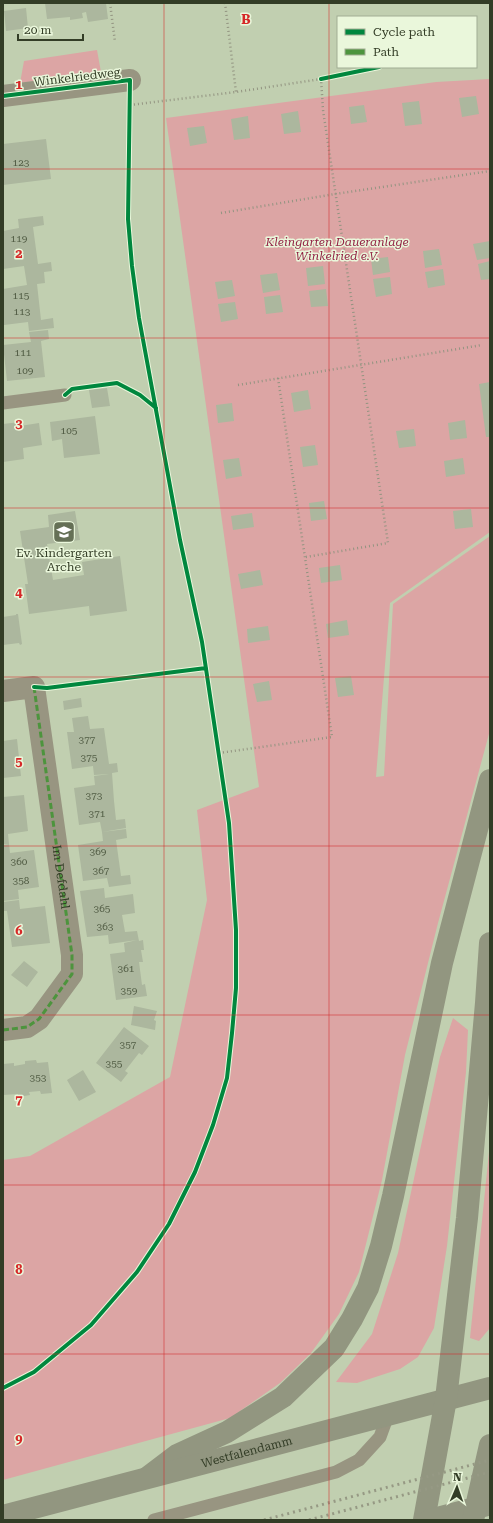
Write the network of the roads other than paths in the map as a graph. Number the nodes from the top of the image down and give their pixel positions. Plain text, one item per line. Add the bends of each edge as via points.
1 (130, 80) road end
2 (3, 96) edge
3 (65, 395) dead end
4 (3, 403) edge
5 (3, 691) edge
6 (490, 780) edge
7 (490, 943) edge
8 (3, 1030) edge
9 (490, 1388) edge
10 (398, 1413) junction
11 (490, 1445) edge
12 (148, 1477) junction
13 (490, 1504) edge
14 (3, 1516) edge
15 (154, 1520) edge
16 (424, 1520) edge
17 (430, 1520) edge
18 (473, 1520) edge

1 - 2 street, Winkelriedweg
3 - 4 lane
5 - 8 street, Im Defdahl via 34,686 72,955 72,974 39,1019 27,1027
6 - 12 highway via 442,963 393,1196 368,1288 334,1348 283,1397 227,1432 177,1455
7 - 16 highway via 467,1218 446,1399
9 - 10 highway, Westfalendamm
10 - 12 highway, Westfalendamm
10 - 15 lane via 359,1460 336,1472
11 - 18 highway
12 - 14 highway, Westfalendamm
13 - 17 highway

